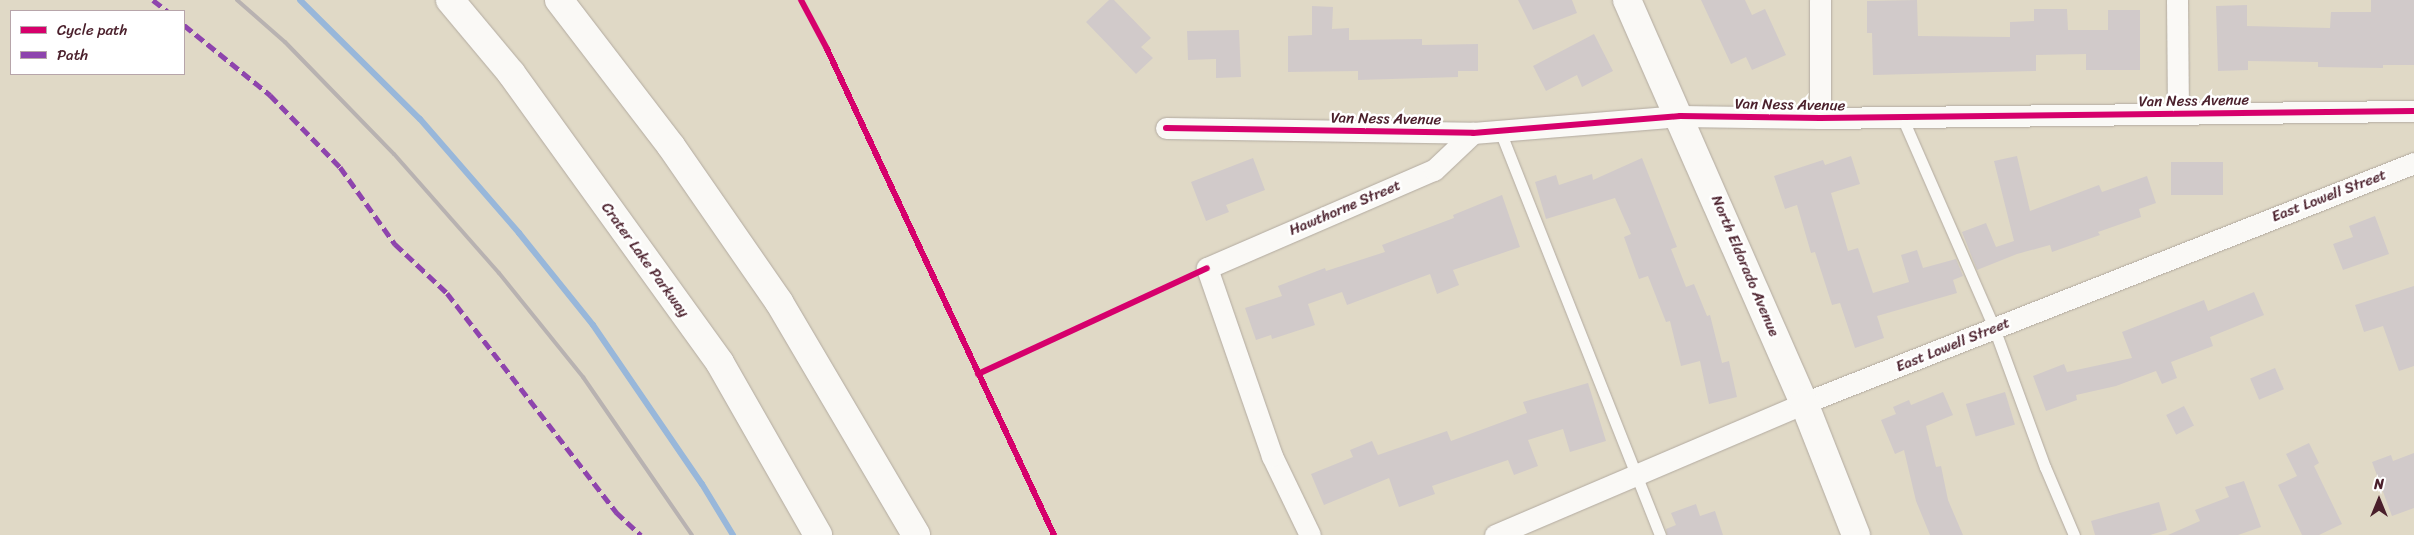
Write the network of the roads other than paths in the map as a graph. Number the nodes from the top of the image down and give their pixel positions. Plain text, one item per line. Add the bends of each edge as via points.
1 (450, 0) edge
2 (559, 0) edge
3 (1628, 0) edge
4 (1820, 0) edge
5 (2177, 0) edge
6 (2414, 111) edge
7 (2178, 114) junction
8 (1680, 116) junction
9 (1820, 118) junction
10 (1902, 118) junction
11 (1166, 128) dead end
12 (1500, 131) junction
13 (1473, 133) junction
14 (2414, 163) edge
15 (1994, 328) junction
16 (1804, 403) junction
17 (1635, 475) junction
18 (818, 535) edge
19 (916, 535) edge
20 (1310, 535) edge
21 (1495, 535) edge
22 (1660, 535) edge
23 (1856, 535) edge
24 (2074, 535) edge

1 - 18 main road, Crater Lake Parkway via 511,73 720,363
2 - 19 main road via 671,146 780,302
3 - 8 main road, North Eldorado Avenue
4 - 9 street
5 - 7 street
6 - 7 street, Van Ness Avenue
7 - 10 street, Van Ness Avenue
8 - 9 street, Van Ness Avenue
8 - 12 street, Van Ness Avenue
8 - 16 main road, North Eldorado Avenue
9 - 10 street, Van Ness Avenue
10 - 15 lane
11 - 13 street, Van Ness Avenue
12 - 13 street, Van Ness Avenue
12 - 17 lane
13 - 20 street, Hawthorne Street via 1434,170 1207,268 1272,456
14 - 15 street, East Lowell Street
15 - 16 street, East Lowell Street
15 - 24 lane via 2045,467
16 - 17 street, East Lowell Street
16 - 23 main road, North Eldorado Avenue
17 - 21 street, East Lowell Street
17 - 22 lane

